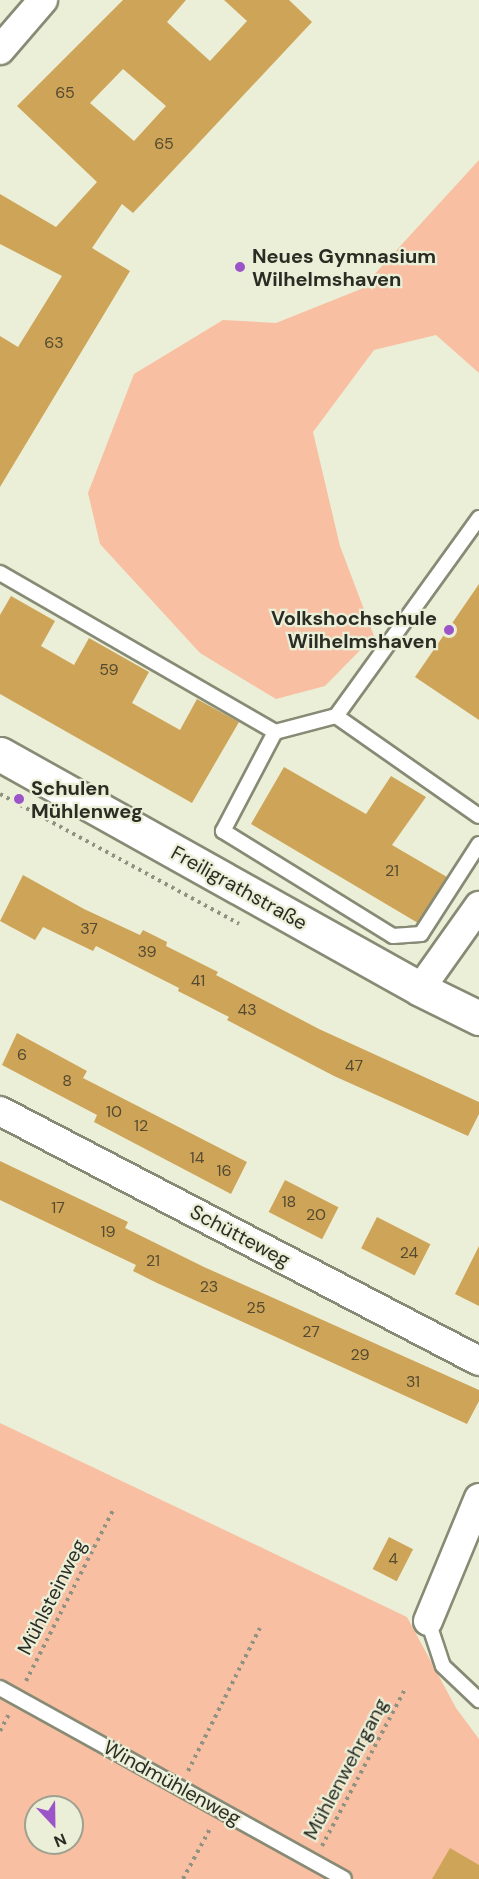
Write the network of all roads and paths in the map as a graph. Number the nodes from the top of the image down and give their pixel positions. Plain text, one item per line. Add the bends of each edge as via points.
1 (43, 0) edge
2 (0, 50) edge
3 (479, 518) edge
4 (0, 573) edge
5 (336, 716) junction
6 (275, 732) junction
7 (0, 754) edge
8 (0, 794) edge
9 (479, 816) edge
10 (479, 844) edge
11 (479, 906) edge
12 (249, 929) dead end
13 (420, 989) junction
14 (479, 1018) edge
15 (0, 1111) edge
16 (479, 1361) edge
17 (479, 1498) edge
18 (114, 1508) dead end
19 (428, 1621) joint
20 (260, 1628) dead end
21 (0, 1688) edge
22 (405, 1689) dead end
23 (17, 1697) junction
24 (479, 1700) edge
25 (0, 1731) edge
26 (179, 1788) junction
27 (220, 1810) junction
28 (313, 1862) junction
29 (183, 1879) edge
30 (344, 1879) edge

1 - 2 street
3 - 5 lane
4 - 6 lane
5 - 6 lane
5 - 9 lane
6 - 10 lane via 223,831 393,936 421,934
7 - 13 street, Freiligrathstraße
8 - 12 path
11 - 13 street
13 - 14 street, Freiligrathstraße
15 - 16 street, Schütteweg
17 - 19 street
18 - 23 path, Mühlsteinweg
19 - 24 lane via 443,1666
20 - 26 path
21 - 23 lane, Windmühlenweg
22 - 28 path, Mühlenwehrgang
23 - 25 path, Mühlsteinweg
23 - 26 lane, Windmühlenweg
26 - 27 lane, Windmühlenweg
27 - 28 lane, Windmühlenweg
27 - 29 path
28 - 30 lane, Windmühlenweg

